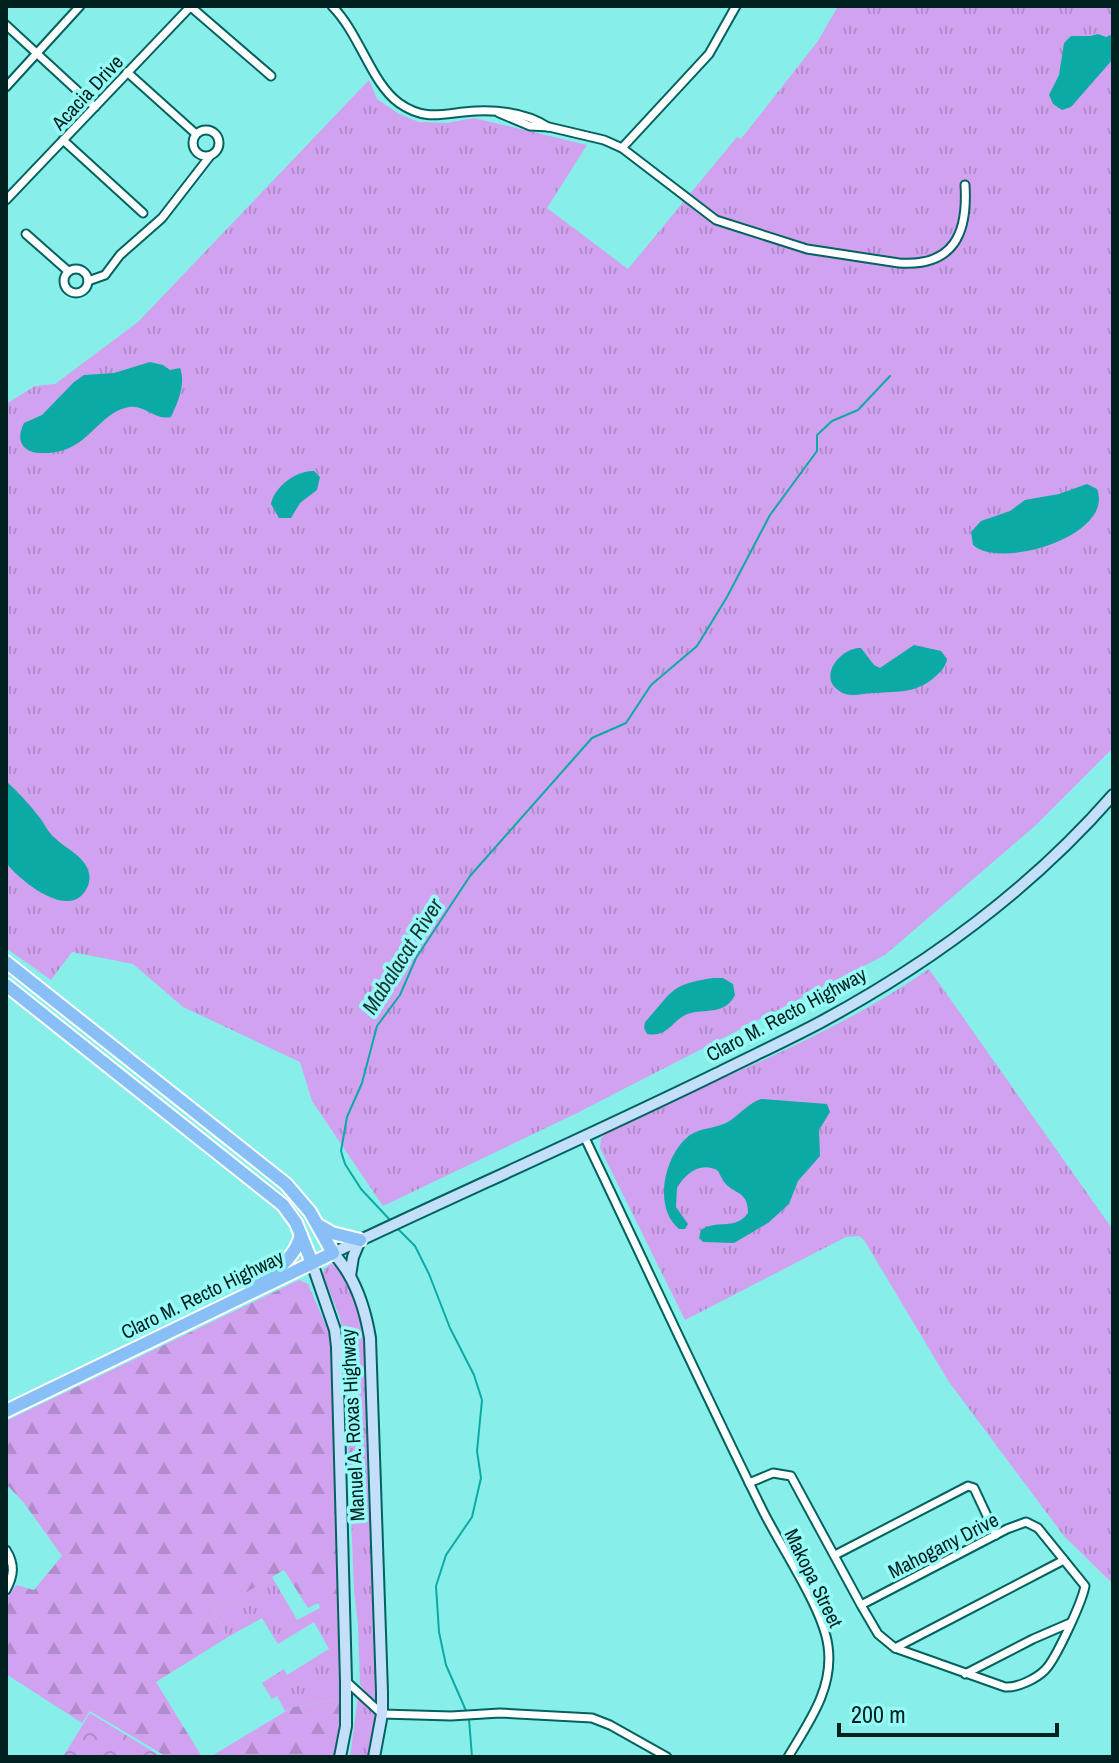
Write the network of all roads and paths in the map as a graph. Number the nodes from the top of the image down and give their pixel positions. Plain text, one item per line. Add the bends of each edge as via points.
1 (80, 6) edge
2 (191, 6) edge
3 (332, 6) edge
4 (736, 6) edge
5 (6, 25) edge
6 (36, 54) junction
7 (127, 72) junction
8 (271, 76) dead end
9 (6, 87) edge
10 (95, 107) junction
11 (196, 134) junction
12 (63, 140) junction
13 (622, 148) junction
14 (210, 156) junction
15 (965, 185) dead end
16 (6, 200) edge
17 (143, 213) dead end
18 (26, 234) dead end
19 (68, 271) junction
20 (88, 281) junction
21 (1113, 795) edge
22 (6, 962) edge
23 (6, 985) edge
24 (584, 1136) junction
25 (317, 1224) junction
26 (301, 1235) junction
27 (360, 1240) junction
28 (333, 1253) junction
29 (312, 1263) junction
30 (350, 1278) junction
31 (246, 1293) junction
32 (6, 1411) edge
33 (749, 1483) junction
34 (996, 1535) junction
35 (6, 1550) edge
36 (835, 1555) junction
37 (1064, 1560) junction
38 (6, 1590) edge
39 (861, 1605) junction
40 (1070, 1623) junction
41 (895, 1648) junction
42 (965, 1674) junction
43 (346, 1681) junction
44 (382, 1714) junction
45 (340, 1757) edge
46 (374, 1757) edge
47 (667, 1757) edge
48 (788, 1757) edge

1 - 6 street
2 - 7 street, Acacia Drive
2 - 8 street
3 - 13 street via 350,26 383,86 405,107 435,116 477,111 524,115
4 - 13 street via 709,54
5 - 6 street
6 - 9 street
6 - 10 street
7 - 10 street, Acacia Drive
7 - 11 street
10 - 12 street, Acacia Drive
11 - 14 street via 195,151
11 - 14 street via 208,130 218,138 219,147
12 - 16 street, Acacia Drive
12 - 17 street
13 - 15 street via 716,220 807,249 899,263 928,261 954,244 966,212
14 - 20 street via 155,225 105,275
18 - 19 street
19 - 20 street via 83,271
19 - 20 street via 63,282 70,292 82,292
21 - 24 main road, Claro M. Recto Highway via 1037,872 920,963 816,1025
22 - 25 main road, Manuel A. Roxas Highway via 274,1174
23 - 26 main road, Manuel A. Roxas Highway via 283,1205
24 - 27 main road, Claro M. Recto Highway
24 - 33 street, Makopa Street
25 - 27 main road
25 - 28 main road, Manuel A. Roxas Highway
26 - 29 main road, Manuel A. Roxas Highway
26 - 31 main road via 288,1259
27 - 28 main road, Claro M. Recto Highway
27 - 30 main road
28 - 29 main road, Claro M. Recto Highway
28 - 30 main road, Manuel A. Roxas Highway
29 - 31 main road, Claro M. Recto Highway
29 - 43 main road, Manuel A. Roxas Highway via 337,1347
30 - 44 main road, Manuel A. Roxas Highway via 370,1338
31 - 32 main road, Claro M. Recto Highway
33 - 36 street via 773,1473 791,1476
33 - 48 street, Makopa Street via 828,1643 822,1696
34 - 36 street via 974,1488 968,1486
34 - 37 street, Mahogany Drive via 1032,1523
34 - 39 street, Mahogany Drive
35 - 38 street via 13,1572
36 - 39 street
37 - 40 street, Mahogany Drive via 1085,1586
37 - 41 street
39 - 41 street, Mahogany Drive via 878,1634
40 - 42 street
40 - 42 street, Mahogany Drive via 1037,1676 1012,1688
41 - 42 street, Mahogany Drive
43 - 44 street
43 - 45 main road, Manuel A. Roxas Highway
44 - 46 main road, Manuel A. Roxas Highway
44 - 47 street via 592,1718

